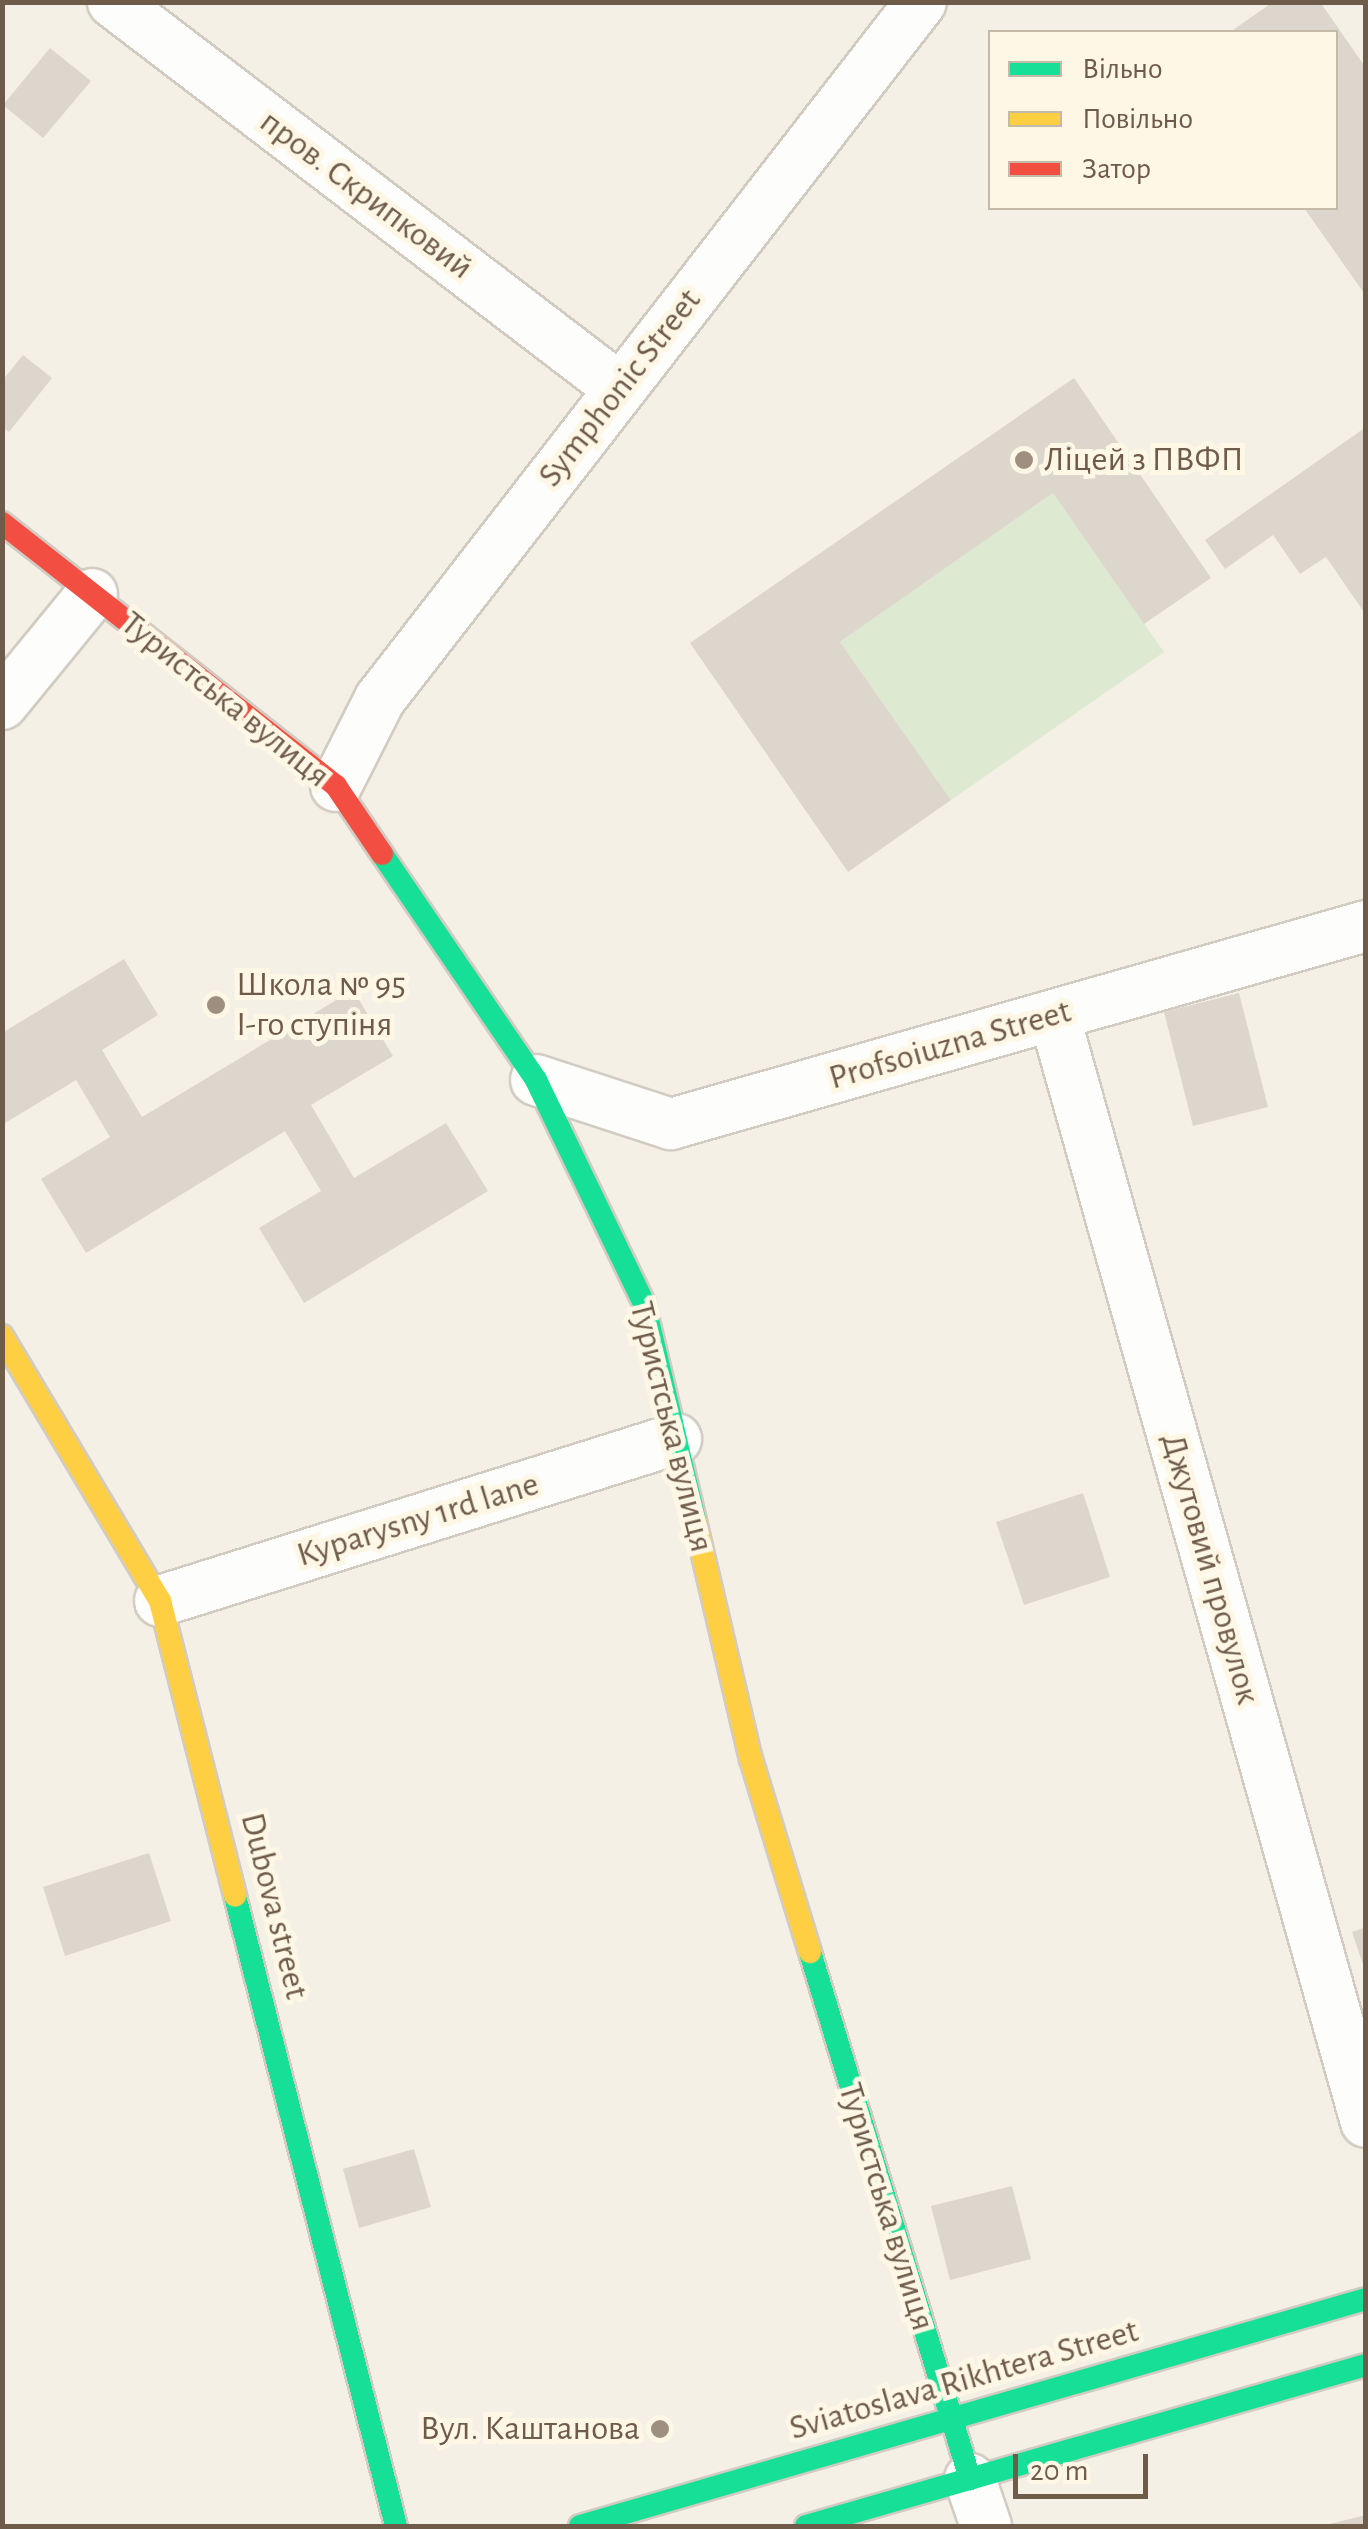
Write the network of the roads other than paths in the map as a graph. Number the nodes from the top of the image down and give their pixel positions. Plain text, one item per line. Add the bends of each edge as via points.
1 (113, 2) edge
2 (903, 9) edge
3 (619, 388) junction
4 (2, 524) edge
5 (92, 594) junction
6 (2, 704) edge
7 (336, 786) junction
8 (1366, 926) edge
9 (1054, 1015) junction
10 (536, 1080) junction
11 (2, 1336) edge
12 (676, 1438) junction
13 (160, 1601) junction
14 (1366, 2122) edge
15 (1366, 2299) edge
16 (1366, 2365) edge
17 (951, 2421) junction
18 (970, 2479) junction
19 (396, 2526) edge
20 (580, 2526) edge
21 (806, 2526) edge
22 (986, 2526) edge

1 - 3 street, пров. Скрипковий
2 - 3 street, Symphonic Street
3 - 7 street, Symphonic Street via 380,698
4 - 5 street, Туристська вулиця
5 - 6 street
5 - 7 street, Туристська вулиця
7 - 10 street, Туристська вулиця
8 - 9 street, Profsoiuzna Street
9 - 10 street, Profsoiuzna Street via 671,1124
9 - 14 street, Джутовий провулок
10 - 12 street, Туристська вулиця via 644,1303
11 - 13 street, Dubova street
12 - 13 street, Kyparysny 1rd lane
12 - 17 street, Туристська вулиця via 751,1759
13 - 19 street, Dubova street
15 - 17 street, Sviatoslava Rikhtera Street
16 - 18 street
17 - 18 street, Туристська вулиця
17 - 20 street, Sviatoslava Rikhtera Street
18 - 21 street
18 - 22 street

